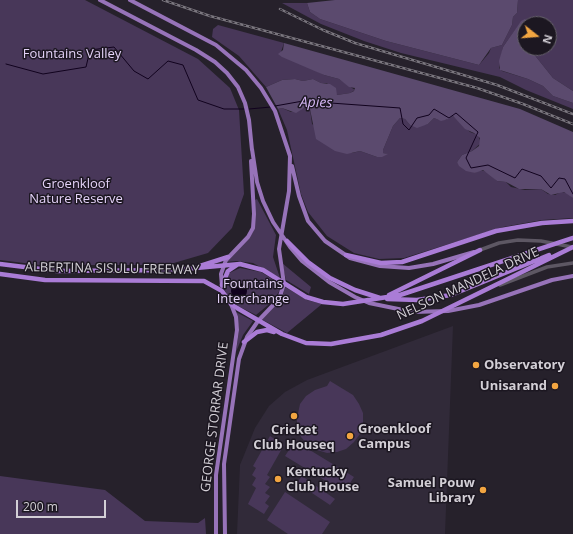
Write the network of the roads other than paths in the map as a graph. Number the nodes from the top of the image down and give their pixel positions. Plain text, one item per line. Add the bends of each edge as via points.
1 (100, 0) edge
2 (130, 0) edge
3 (252, 149) junction
4 (290, 156) junction
5 (573, 221) edge
6 (573, 238) edge
7 (286, 240) joint
8 (573, 247) edge
9 (480, 250) junction
10 (564, 250) junction
11 (346, 256) junction
12 (228, 257) junction
13 (573, 263) edge
14 (0, 264) edge
15 (240, 264) junction
16 (224, 265) junction
17 (193, 269) junction
18 (0, 274) edge
19 (573, 276) edge
20 (284, 284) junction
21 (342, 287) junction
22 (222, 288) junction
23 (476, 295) junction
24 (374, 300) junction
25 (231, 304) junction
26 (258, 321) junction
27 (282, 334) junction
28 (244, 342) junction
29 (216, 534) edge
30 (225, 534) edge

1 - 3 main road via 215,62 234,81 245,103
2 - 4 main road via 202,37 226,52 252,76 269,100
3 - 7 main road via 260,192 273,222
3 - 12 main road via 254,220 250,234
4 - 11 main road via 299,196 308,221 325,241
4 - 20 main road via 289,191 279,249
5 - 11 highway via 542,223 496,231 402,262 381,263
6 - 24 highway, NELSON MANDELA DRIVE via 411,291
7 - 21 highway via 318,271
8 - 9 main road via 529,240 505,242
8 - 10 highway, NELSON MANDELA DRIVE
9 - 11 main road via 433,264 409,268 380,266
9 - 24 highway via 411,285
10 - 21 highway via 450,295 417,300 394,300
10 - 23 highway, NELSON MANDELA DRIVE
12 - 16 main road
12 - 17 highway
13 - 23 main road via 547,267
14 - 17 highway, ALBERTINA SISULU FREEWAY via 57,271
15 - 16 highway, ALBERTINA SISULU FREEWAY
15 - 20 highway via 263,270
15 - 22 highway via 228,271
16 - 17 highway, ALBERTINA SISULU FREEWAY
16 - 22 main road via 221,274
18 - 22 highway, ALBERTINA SISULU FREEWAY via 45,280 199,280
19 - 21 main road via 546,281 479,305 448,312 412,312 375,304
20 - 24 highway, NELSON MANDELA DRIVE via 306,297 323,302 343,304
20 - 26 main road via 277,303
22 - 25 highway
23 - 27 highway, NELSON MANDELA DRIVE via 422,321 386,334 356,341 312,344
25 - 26 highway
25 - 29 main road, GEORGE STORRAR DRIVE via 236,317 236,330 216,475
26 - 27 highway, NELSON MANDELA DRIVE
26 - 28 main road, GEORGE STORRAR DRIVE
27 - 28 highway via 261,330
28 - 30 main road, GEORGE STORRAR DRIVE via 236,372 225,450

